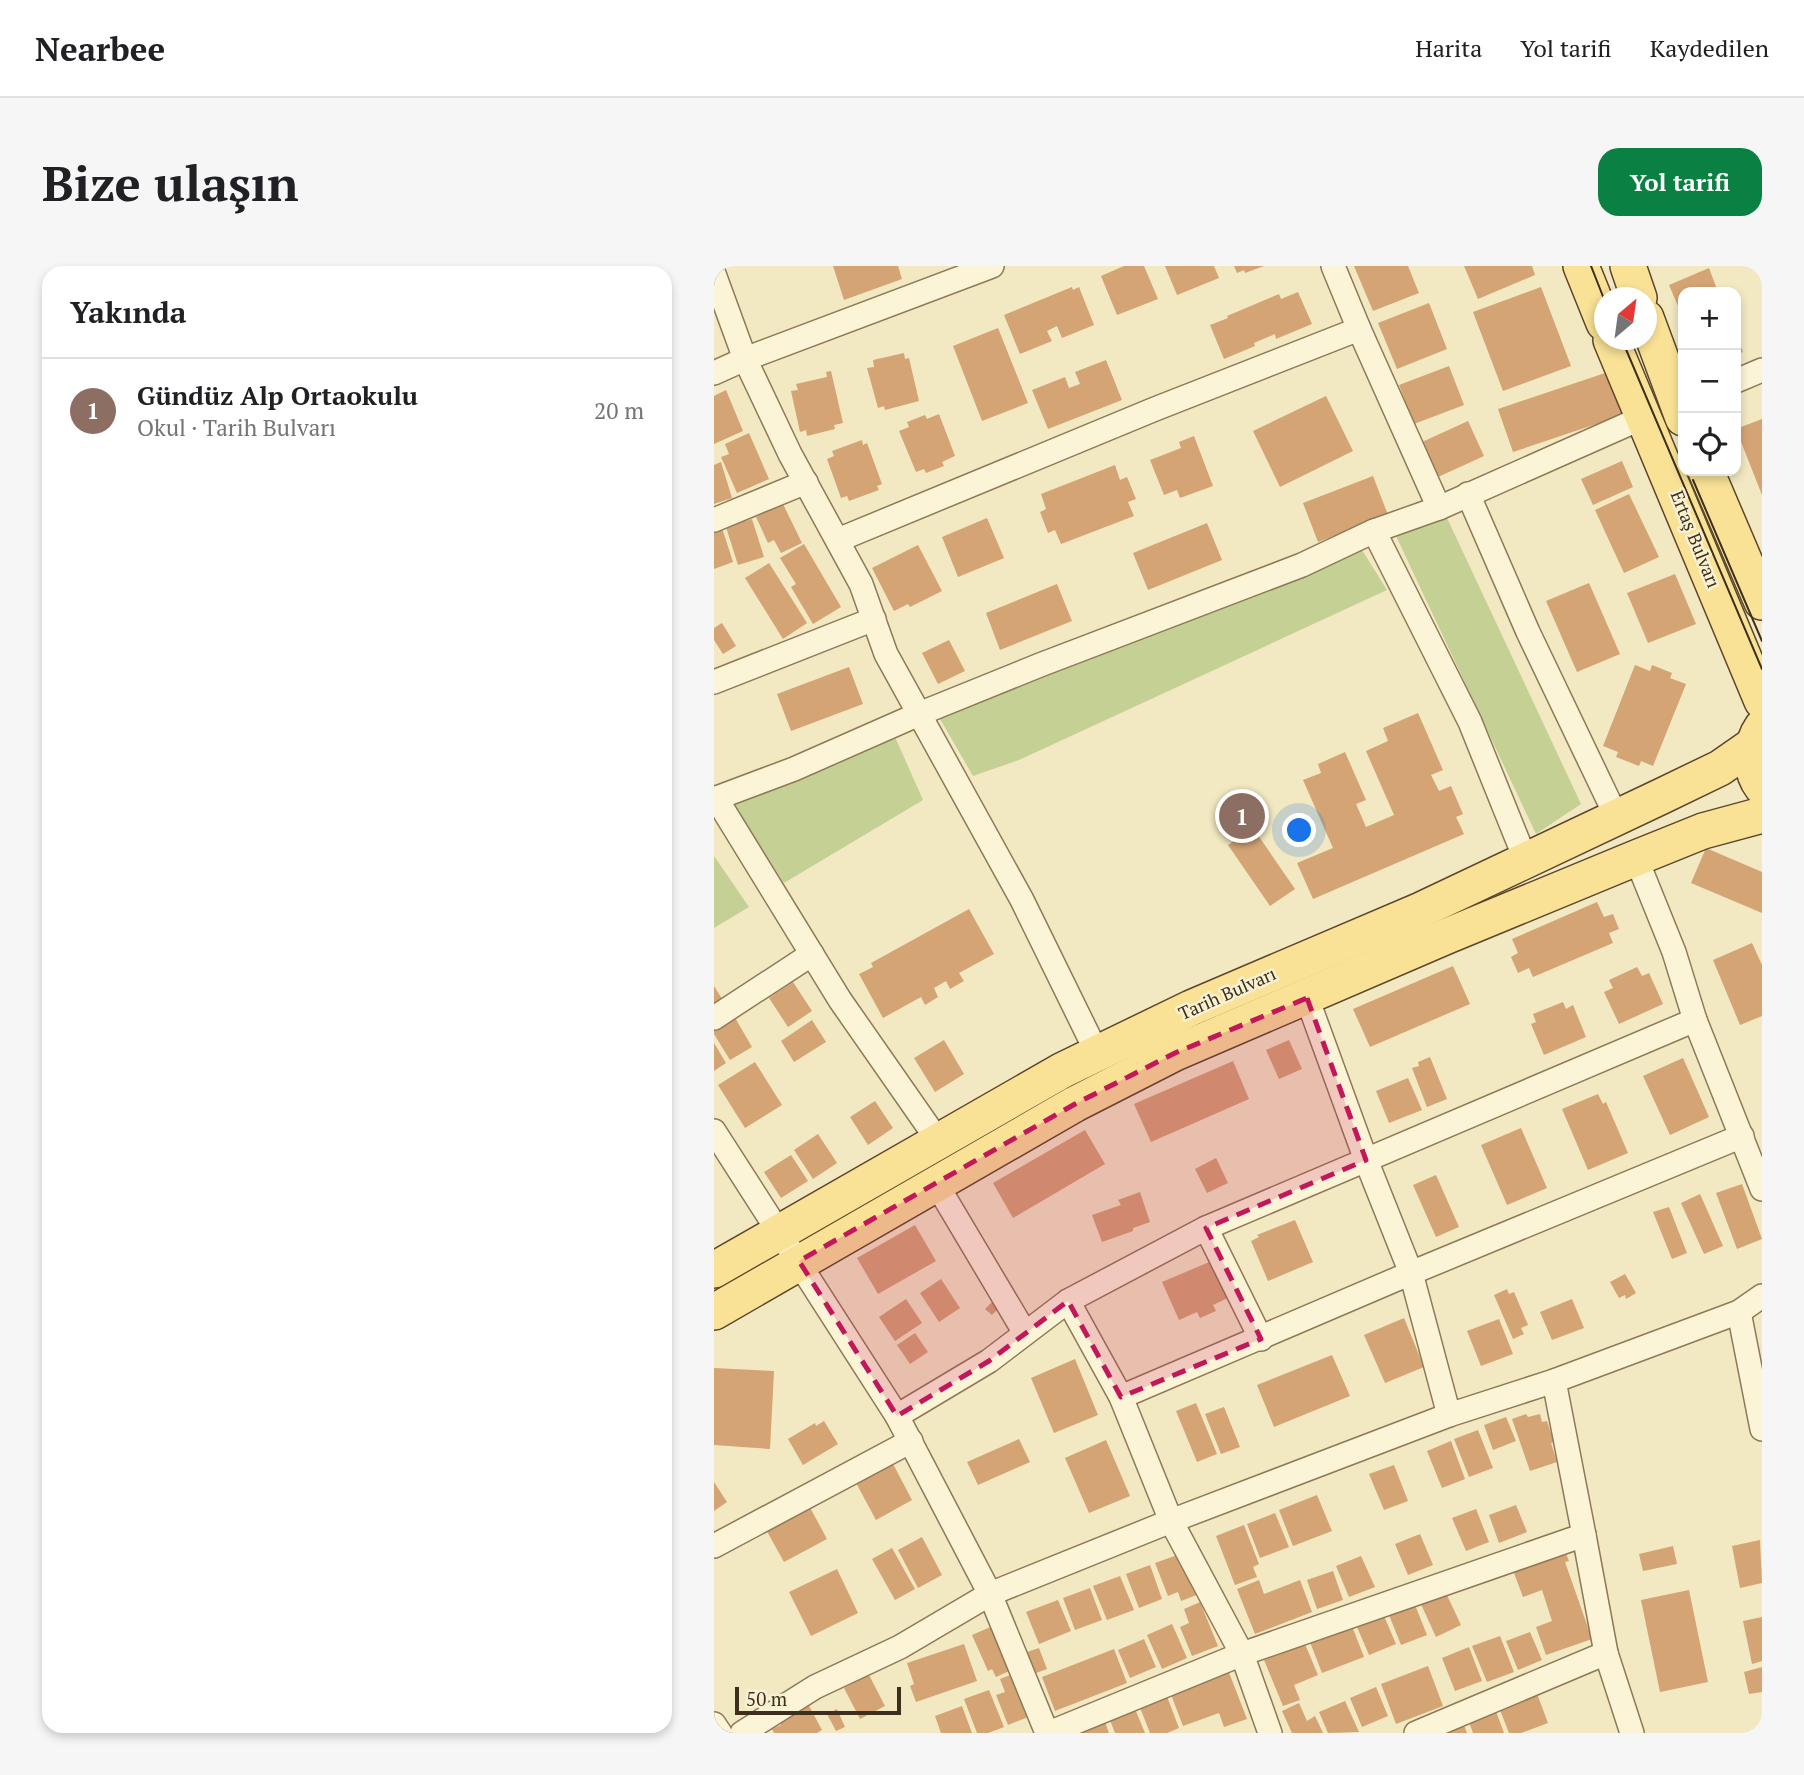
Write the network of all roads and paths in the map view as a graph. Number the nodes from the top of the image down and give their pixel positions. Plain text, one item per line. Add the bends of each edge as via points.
1 (992, 266) edge
2 (1333, 266) edge
3 (1581, 266) edge
4 (1628, 266) edge
5 (714, 274) edge
6 (944, 275) edge
7 (1635, 287) edge
8 (1594, 297) edge
9 (1359, 329) junction
10 (1657, 344) edge
11 (1615, 350) edge
12 (746, 359) junction
13 (1762, 370) edge
14 (714, 373) edge
15 (1741, 379) edge
16 (1678, 400) edge
17 (1644, 417) junction
18 (1708, 476) edge
19 (806, 482) junction
20 (1468, 494) junction
21 (1440, 508) junction
22 (714, 520) edge
23 (1374, 531) junction
24 (838, 540) junction
25 (1762, 603) edge
26 (874, 619) junction
27 (714, 682) edge
28 (1762, 701) edge
29 (919, 714) junction
30 (1758, 736) edge
31 (1762, 787) edge
32 (715, 799) edge
33 (1762, 815) edge
34 (1616, 818) junction
35 (1636, 858) junction
36 (1526, 861) junction
37 (812, 954) junction
38 (1307, 998) junction
39 (714, 1018) edge
40 (1695, 1020) junction
41 (1097, 1054) junction
42 (714, 1130) edge
43 (1742, 1136) junction
44 (939, 1142) junction
45 (1366, 1160) junction
46 (937, 1185) junction
47 (1762, 1189) edge
48 (1206, 1228) junction
49 (780, 1232) junction
50 (799, 1261) junction
51 (714, 1270) edge
52 (1411, 1273) junction
53 (1762, 1296) edge
54 (1068, 1301) junction
55 (714, 1312) edge
56 (1739, 1312) junction
57 (1026, 1333) junction
58 (1261, 1339) junction
59 (1554, 1381) junction
60 (1121, 1397) junction
61 (1449, 1415) junction
62 (897, 1416) junction
63 (1762, 1429) edge
64 (911, 1441) junction
65 (1171, 1521) junction
66 (1584, 1535) junction
67 (714, 1546) edge
68 (990, 1594) junction
69 (1606, 1653) junction
70 (1242, 1654) junction
71 (714, 1724) edge
72 (720, 1733) edge
73 (742, 1733) edge
74 (1048, 1733) edge
75 (1270, 1733) edge
76 (1416, 1733) edge
77 (1632, 1733) edge

1 - 6 street
2 - 9 street
3 - 8 main road
4 - 7 main road
5 - 12 street
6 - 12 street
9 - 21 street
9 - 24 street
10 - 16 main road
11 - 17 main road, Ertaş Bulvarı
12 - 14 street
12 - 19 street
13 - 15 street
17 - 20 street
17 - 28 main road, Ertaş Bulvarı
18 - 25 main road, Ertaş Bulvarı
19 - 22 street
19 - 24 street
20 - 21 street
20 - 34 street
21 - 23 street
23 - 29 street via 1302,565
23 - 36 street via 1470,722
24 - 26 street via 862,584
26 - 27 street
26 - 29 street via 886,654
29 - 32 street
29 - 41 street via 1022,900
30 - 31 main road via 1752,765
30 - 34 main road, Tarih Bulvarı via 1720,768
32 - 37 street
33 - 35 main road via 1703,831
34 - 36 main road, Tarih Bulvarı
35 - 38 main road
35 - 40 street via 1674,952
36 - 41 main road, Tarih Bulvarı via 1191,1007
37 - 39 street
37 - 44 street
38 - 45 street
38 - 46 main road via 1175,1053 1075,1104
40 - 43 street
40 - 45 street
41 - 44 main road, Tarih Bulvarı
42 - 49 street
43 - 47 street
43 - 52 street
44 - 49 main road, Tarih Bulvarı
45 - 48 street
45 - 52 street
46 - 50 main road
46 - 57 street
48 - 54 street
48 - 58 street
49 - 50 street
49 - 51 main road, Tarih Bulvarı
50 - 55 main road
50 - 62 street
52 - 58 street
52 - 61 street
53 - 56 street
54 - 57 street
54 - 60 street
56 - 59 street
56 - 63 street
57 - 62 street via 989,1361
58 - 60 street
59 - 61 street
59 - 66 street
60 - 65 street
61 - 65 street
62 - 64 street
64 - 67 street
64 - 68 street
65 - 68 street
65 - 70 street
66 - 69 street
66 - 70 street
68 - 73 street via 900,1647 815,1687
68 - 74 street
69 - 76 street
69 - 77 street
70 - 74 street
70 - 75 street
71 - 72 street

